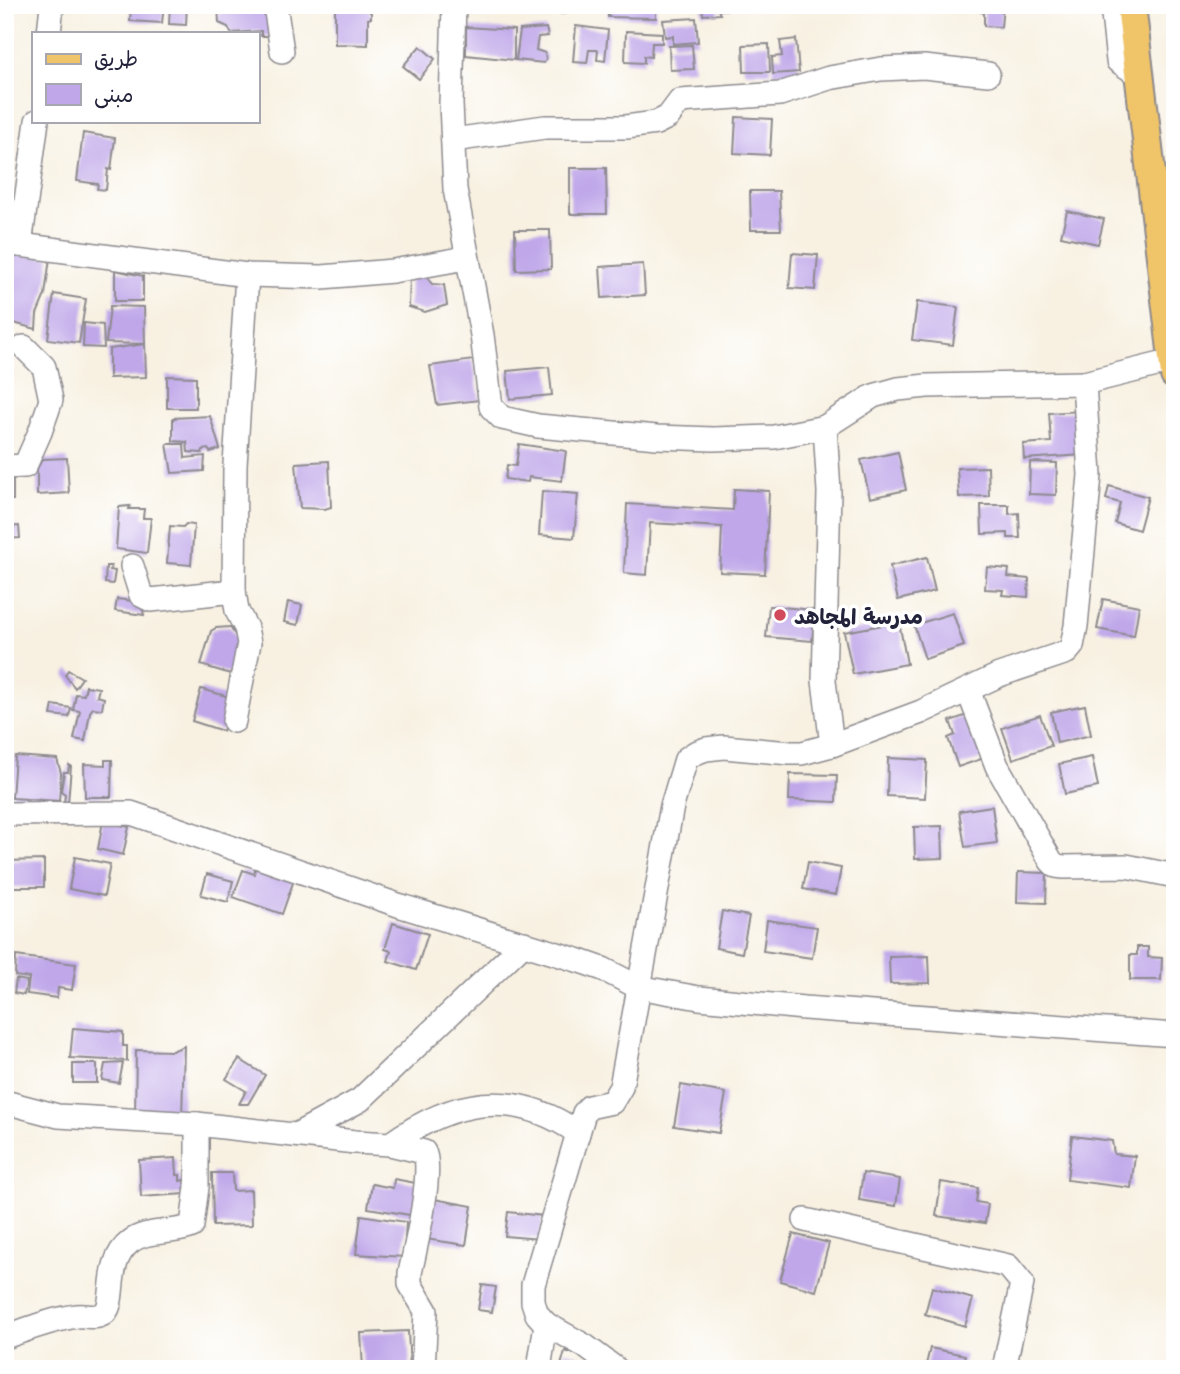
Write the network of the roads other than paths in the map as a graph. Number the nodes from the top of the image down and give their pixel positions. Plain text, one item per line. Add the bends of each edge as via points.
1 (52, 5) edge
2 (275, 5) edge
3 (454, 5) edge
4 (1112, 5) edge
5 (1131, 5) edge
6 (49, 32) edge
7 (282, 51) dead end
8 (988, 74) dead end
9 (1140, 75) junction
10 (37, 122) edge
11 (453, 140) junction
12 (13, 244) edge
13 (466, 258) junction
14 (1169, 268) edge
15 (247, 275) junction
16 (24, 347) dead end
17 (1174, 368) edge
18 (1084, 383) junction
19 (824, 427) junction
20 (5, 467) edge
21 (132, 566) dead end
22 (234, 590) junction
23 (968, 690) junction
24 (234, 721) dead end
25 (832, 745) junction
26 (5, 814) edge
27 (1175, 876) edge
28 (524, 943) junction
29 (638, 987) junction
30 (1175, 1035) edge
31 (5, 1102) edge
32 (197, 1124) junction
33 (578, 1133) junction
34 (296, 1135) junction
35 (390, 1144) junction
36 (805, 1220) dead end
37 (546, 1324) junction
38 (5, 1337) edge
39 (423, 1369) edge
40 (539, 1369) edge
41 (615, 1369) edge
42 (1004, 1369) edge

1 - 6 street
2 - 7 street
3 - 11 street
4 - 9 street via 1118,61
5 - 9 main road
8 - 11 street via 924,67 853,72 780,94 680,100 668,117 656,123 545,127
9 - 14 main road
10 - 12 street
11 - 13 street
12 - 15 street
13 - 15 street via 322,277
13 - 19 street via 491,407 502,418 538,426 713,439 774,437
14 - 17 main road
15 - 22 street via 235,465
16 - 20 street via 44,367 51,400 25,466
17 - 18 street
18 - 19 street via 898,389 873,396
18 - 23 street via 1089,488 1072,646 1067,652
19 - 25 street via 829,492 824,681
21 - 22 street via 141,595 151,600
22 - 24 street via 249,643
23 - 25 street
23 - 27 street via 997,766 1056,866 1126,866
25 - 29 street via 803,753 715,748 686,759 672,806
26 - 28 street via 131,813
28 - 29 street via 603,969
28 - 34 street via 360,1100
29 - 30 street via 804,1009
29 - 33 street via 618,1095 612,1102 589,1107
31 - 32 street via 58,1116
32 - 34 street
32 - 38 street via 192,1226 132,1239 115,1261 110,1302 101,1315 77,1316
33 - 35 street via 550,1116 497,1103 440,1114
33 - 37 street via 533,1286 537,1314
34 - 35 street
35 - 39 street via 419,1149 427,1158 410,1273 410,1284 426,1311
36 - 42 street via 1008,1266 1022,1283
37 - 40 street
37 - 41 street

